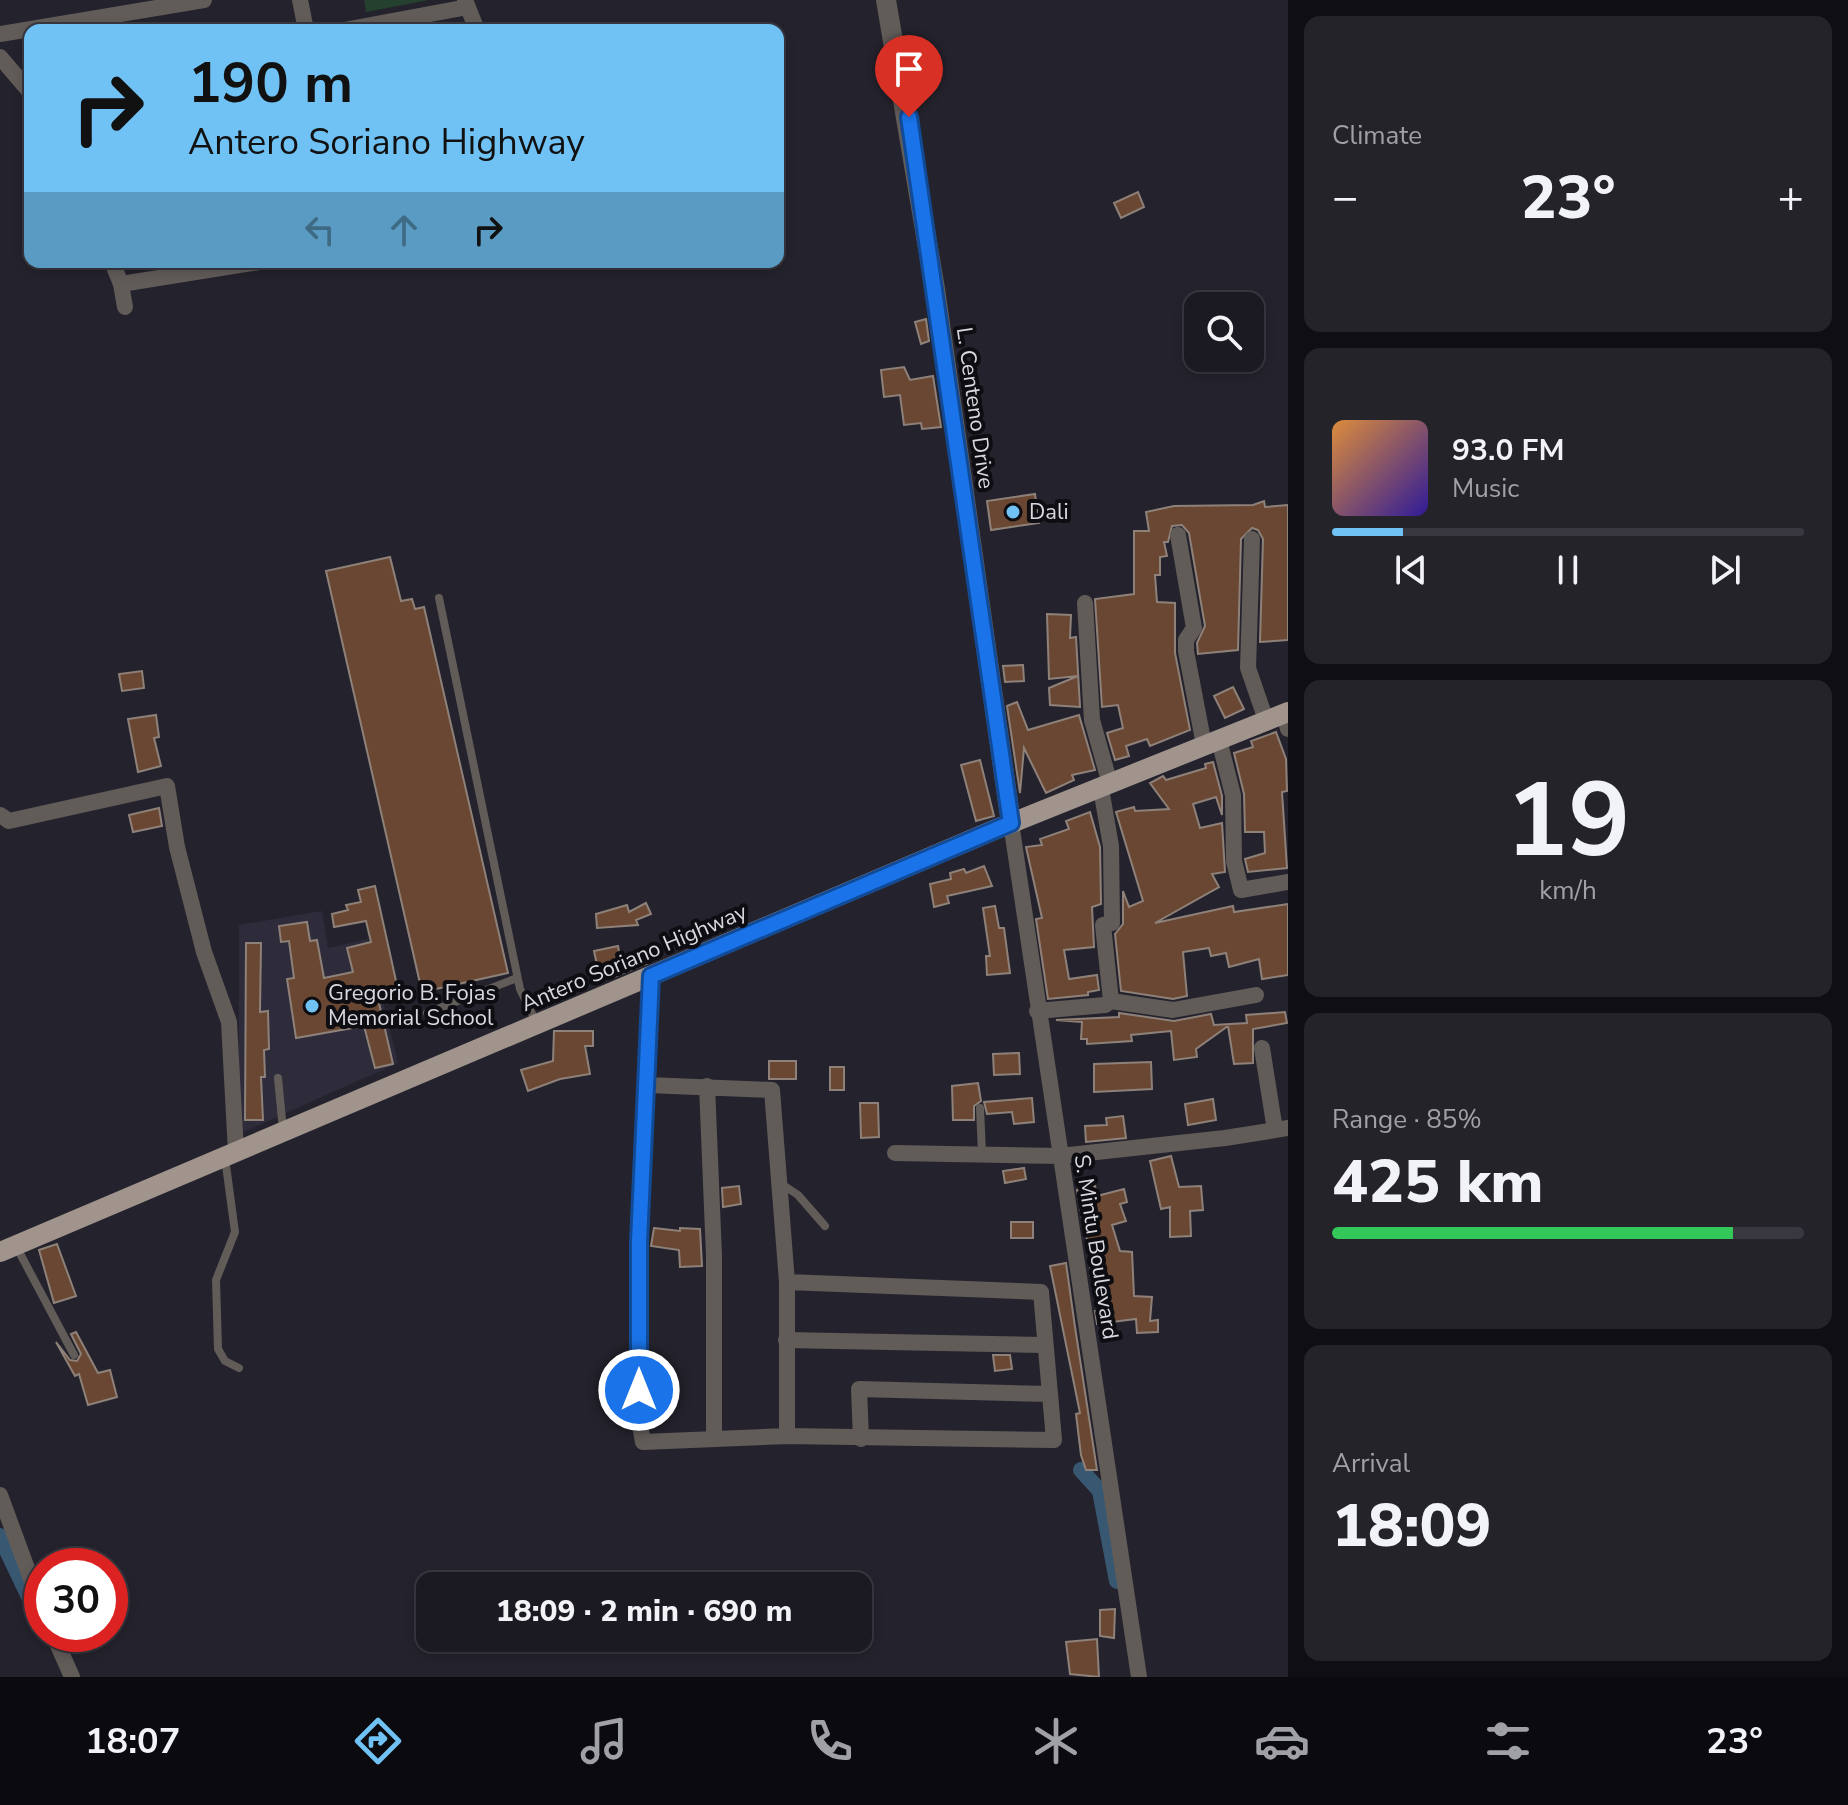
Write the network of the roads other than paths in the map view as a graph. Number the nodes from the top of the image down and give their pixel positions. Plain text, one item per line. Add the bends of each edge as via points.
1 (204, 0) edge
2 (300, 0) edge
3 (886, 0) edge
4 (466, 3) edge
5 (60, 24) edge
6 (305, 24) edge
7 (371, 24) edge
8 (475, 24) edge
9 (24, 30) edge
10 (0, 34) edge
11 (0, 57) edge
12 (24, 83) edge
13 (114, 268) edge
14 (221, 268) edge
15 (121, 284) junction
16 (125, 307) dead end
17 (1178, 535) dead end
18 (1252, 539) dead end
19 (439, 598) dead end
20 (1085, 603) dead end
21 (1282, 718) edge
22 (1212, 743) junction
23 (1105, 786) junction
24 (0, 815) edge
25 (1011, 823) junction
26 (1288, 882) edge
27 (651, 976) junction
28 (517, 978) junction
29 (1256, 995) dead end
30 (1111, 1001) junction
31 (1037, 1011) junction
32 (427, 1013) dead end
33 (537, 1025) junction
34 (1262, 1048) dead end
35 (278, 1078) dead end
36 (648, 1085) junction
37 (707, 1086) junction
38 (980, 1108) dead end
39 (1281, 1129) edge
40 (283, 1131) junction
41 (895, 1153) dead end
42 (982, 1153) junction
43 (230, 1155) junction
44 (1060, 1156) junction
45 (779, 1183) junction
46 (825, 1226) dead end
47 (8, 1248) edge
48 (787, 1282) junction
49 (786, 1340) junction
50 (1044, 1345) junction
51 (74, 1355) dead end
52 (239, 1368) dead end
53 (1049, 1394) junction
54 (787, 1436) junction
55 (714, 1439) junction
56 (861, 1439) junction
57 (0, 1495) edge
58 (24, 1560) edge
59 (61, 1652) edge
60 (72, 1677) edge
61 (1139, 1677) edge

1 - 5 street
2 - 6 street
3 - 25 street, L. Centeno Drive via 933,273
4 - 7 street
4 - 8 street
9 - 10 street
11 - 12 street
13 - 15 street
14 - 15 street
15 - 16 street
17 - 22 street via 1194,628 1186,651
18 - 21 street via 1248,668
19 - 28 lane
20 - 23 street via 1092,720
21 - 22 main road, Antero Soriano Highway
22 - 23 main road, Antero Soriano Highway
22 - 26 street via 1233,795 1234,861 1241,890
23 - 25 main road, Antero Soriano Highway
23 - 30 street via 1112,923 1103,925
24 - 43 street via 9,821 167,786 200,937 229,1022
25 - 27 main road, Antero Soriano Highway
25 - 31 street, S. Mintu Boulevard
27 - 33 main road, Antero Soriano Highway
27 - 36 street
28 - 32 lane
28 - 33 lane
29 - 30 street via 1173,1010
30 - 31 street
31 - 44 street, S. Mintu Boulevard
33 - 40 main road, Antero Soriano Highway
34 - 39 street
35 - 40 lane
36 - 37 street
36 - 55 street via 639,1242 643,1442
37 - 45 street via 772,1090
37 - 55 street
38 - 42 lane
39 - 44 street
40 - 43 main road, Antero Soriano Highway
41 - 42 street
42 - 44 street
43 - 47 main road, Antero Soriano Highway
43 - 52 lane via 235,1232 216,1280 218,1349 225,1361
44 - 61 street, S. Mintu Boulevard
45 - 46 lane via 798,1195
45 - 48 street
47 - 51 lane
48 - 49 street
48 - 50 street via 1041,1292
49 - 50 street
49 - 54 street
50 - 53 street
53 - 56 street via 1054,1440
53 - 56 street via 859,1389
54 - 55 street
54 - 56 street
57 - 58 street
59 - 60 street

